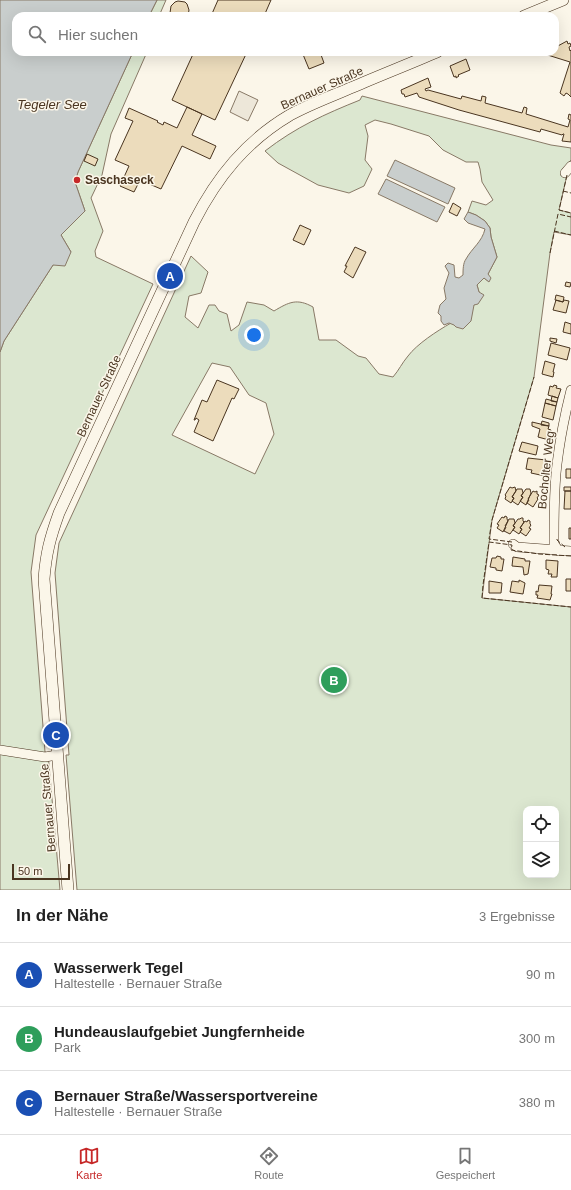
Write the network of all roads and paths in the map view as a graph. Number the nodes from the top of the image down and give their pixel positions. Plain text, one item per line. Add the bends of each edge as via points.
1 (563, 0) edge
2 (534, 12) edge
3 (427, 56) edge
4 (571, 390) edge
5 (567, 421) edge
6 (513, 544) dead end
7 (559, 551) junction
8 (571, 551) edge
9 (0, 750) edge
10 (57, 755) junction
11 (68, 890) edge

1 - 2 main road
3 - 10 main road, Bernauer Straße via 315,103 279,122 236,158 205,201 78,471 50,538 44,580
4 - 5 street, Bocholter Weg
5 - 7 street, Bocholter Weg via 556,465 554,544
6 - 7 street via 517,547
7 - 8 street
9 - 10 street via 45,757
10 - 11 main road, Bernauer Straße

